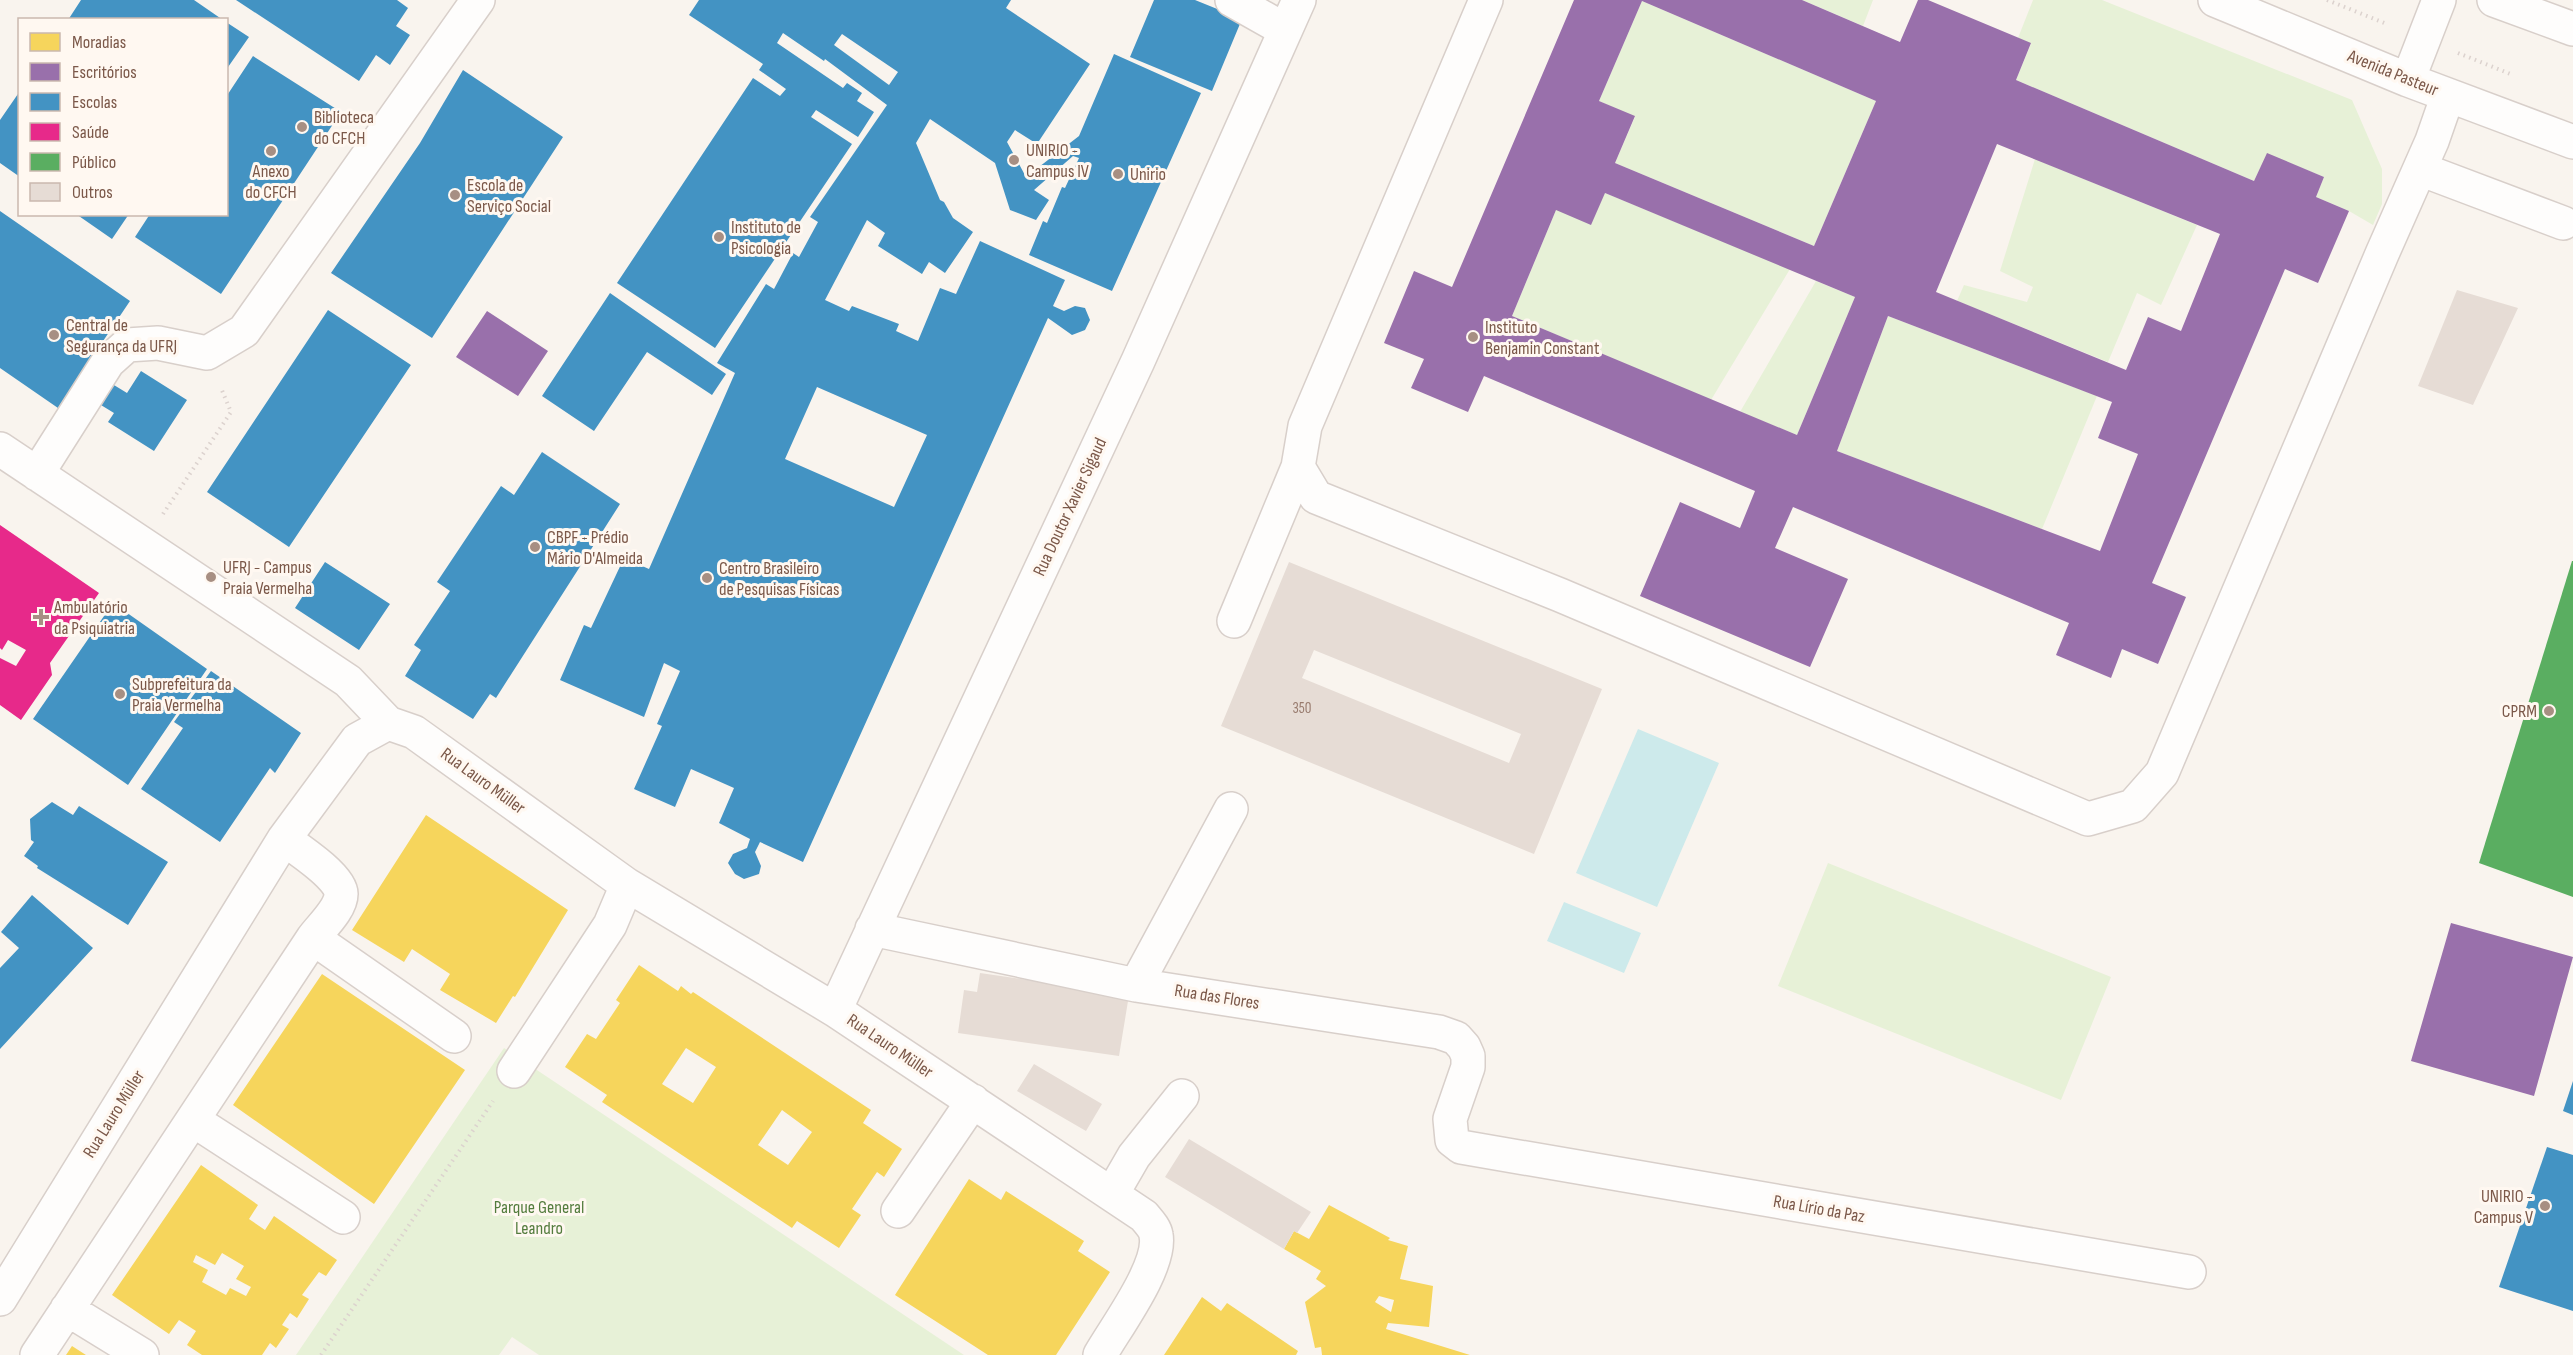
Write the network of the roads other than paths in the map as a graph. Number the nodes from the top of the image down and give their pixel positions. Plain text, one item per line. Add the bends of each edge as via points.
1 (478, 0) edge
2 (1232, 0) edge
3 (1299, 0) edge
4 (1486, 0) edge
5 (2215, 0) edge
6 (2439, 0) edge
7 (2494, 0) edge
8 (2573, 28) edge
9 (1286, 30) junction
10 (2408, 80) junction
11 (2448, 95) junction
12 (2573, 142) edge
13 (2420, 169) junction
14 (2563, 223) dead end
15 (0, 449) edge
16 (1298, 467) junction
17 (37, 474) junction
18 (1234, 621) dead end
19 (388, 723) junction
20 (1230, 809) dead end
21 (284, 839) junction
22 (627, 885) junction
23 (872, 929) junction
24 (313, 938) junction
25 (1136, 985) junction
26 (835, 1010) junction
27 (454, 1036) dead end
28 (514, 1071) road end
29 (1182, 1096) dead end
30 (973, 1101) junction
31 (192, 1120) junction
32 (1452, 1140) joint
33 (1112, 1194) junction
34 (898, 1211) dead end
35 (343, 1217) dead end
36 (2189, 1272) dead end
37 (0, 1299) edge
38 (67, 1309) junction
39 (37, 1355) edge
40 (142, 1355) edge
41 (1100, 1355) edge

1 - 17 street via 244,332 207,353 158,343 127,345 108,362
2 - 9 street
3 - 9 street, Rua Doutor Xavier Sigaud
4 - 16 street via 1305,426
5 - 10 street, Avenida Pasteur
6 - 10 street
7 - 8 street
9 - 23 street, Rua Doutor Xavier Sigaud via 1133,372
10 - 11 street, Avenida Pasteur
11 - 12 street, Avenida Pasteur
11 - 13 street
13 - 14 street
13 - 16 street via 2162,773 2133,806 2088,819 1560,595 1316,497
15 - 17 street
16 - 18 street
17 - 19 street via 348,681
19 - 21 street, Rua Lauro Müller via 357,740
19 - 22 street, Rua Lauro Müller via 414,732
20 - 25 street
21 - 24 street via 338,883 338,904
21 - 37 street, Rua Lauro Müller
22 - 26 street, Rua Lauro Müller
22 - 28 street via 610,925
23 - 25 street, Rua das Flores
23 - 26 street, Rua Doutor Xavier Sigaud
24 - 27 street
24 - 31 street
25 - 32 street, Rua das Flores via 1439,1032 1456,1038 1464,1047 1468,1067 1450,1119
26 - 30 street, Rua Lauro Müller
29 - 33 street via 1134,1156
30 - 33 street, Rua Lauro Müller
30 - 34 street
31 - 35 street
31 - 38 street
32 - 36 street, Rua Lírio da Paz via 1472,1150
33 - 41 street, Rua Lauro Müller via 1144,1216 1156,1232 1158,1247 1151,1269
38 - 39 street
38 - 40 street

